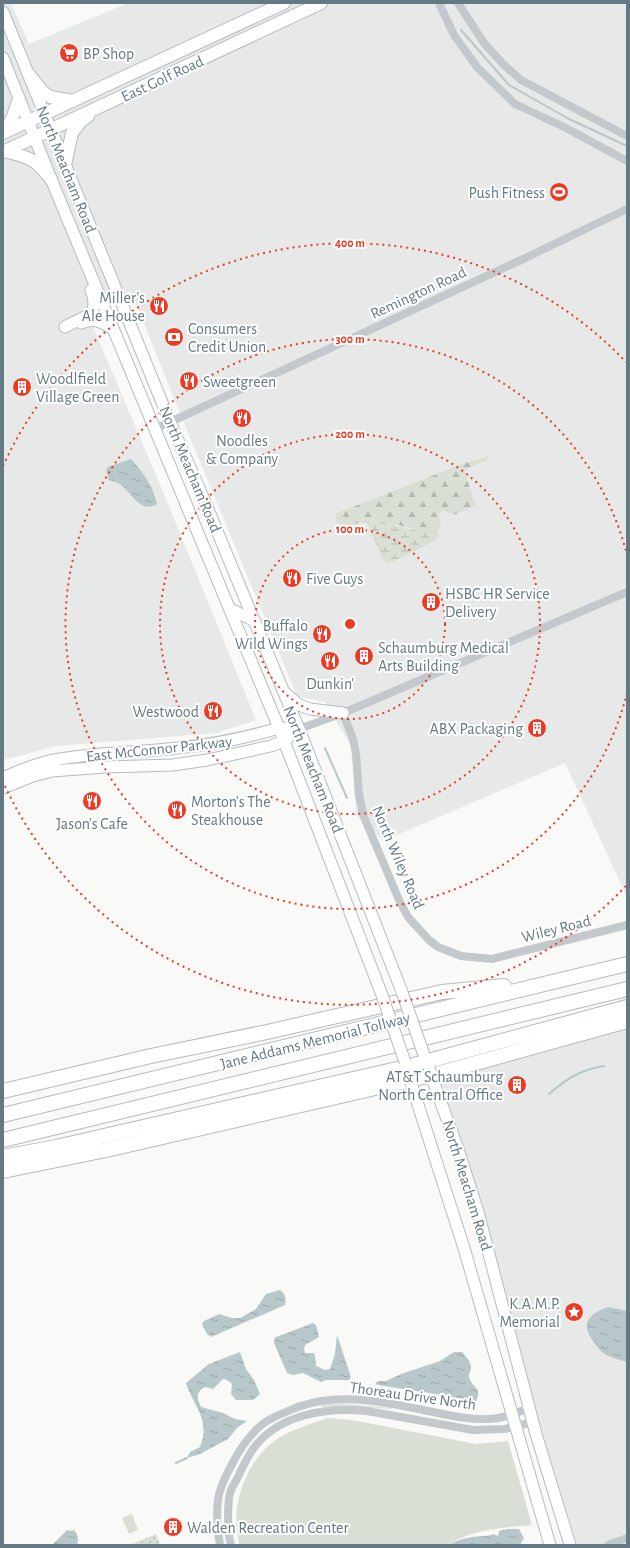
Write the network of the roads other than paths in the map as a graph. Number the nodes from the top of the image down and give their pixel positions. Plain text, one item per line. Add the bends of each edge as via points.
1 (284, 3) edge
2 (321, 3) edge
3 (439, 3) edge
4 (458, 3) edge
5 (3, 12) edge
6 (3, 58) edge
7 (28, 73) junction
8 (19, 99) junction
9 (73, 101) junction
10 (104, 105) junction
11 (45, 115) junction
12 (28, 122) junction
13 (51, 129) junction
14 (3, 132) edge
15 (627, 136) edge
16 (34, 137) junction
17 (4, 152) edge
18 (627, 161) edge
19 (65, 165) junction
20 (51, 179) junction
21 (627, 209) edge
22 (74, 235) junction
23 (113, 328) junction
24 (170, 422) junction
25 (155, 429) junction
26 (627, 592) edge
27 (230, 609) junction
28 (255, 621) junction
29 (284, 692) junction
30 (343, 713) junction
31 (279, 728) junction
32 (299, 729) junction
33 (284, 741) junction
34 (3, 778) edge
35 (3, 788) edge
36 (627, 925) edge
37 (492, 958) joint
38 (627, 964) edge
39 (554, 981) junction
40 (627, 989) edge
41 (627, 1007) edge
42 (627, 1021) edge
43 (427, 1061) junction
44 (406, 1067) junction
45 (3, 1092) edge
46 (3, 1115) edge
47 (3, 1140) edge
48 (3, 1157) edge
49 (3, 1171) edge
50 (529, 1408) junction
51 (511, 1414) junction
52 (533, 1422) junction
53 (515, 1427) junction
54 (627, 1538) edge
55 (220, 1545) edge
56 (231, 1545) edge
57 (550, 1545) edge
58 (570, 1545) edge
59 (608, 1545) edge

1 - 9 main road, East Golf Road
2 - 10 main road, East Golf Road
3 - 18 street via 454,34 477,67 515,104
4 - 15 street via 484,43 521,80
5 - 7 main road, North Meacham Road
6 - 8 main road, North Meacham Road
7 - 9 main road via 50,97
7 - 11 main road, North Meacham Road
8 - 12 main road, North Meacham Road
8 - 14 main road via 12,119
9 - 11 main road, East Golf Road
10 - 13 main road, East Golf Road
10 - 19 main road via 81,122 72,133
11 - 12 main road, East Golf Road
11 - 13 main road, North Meacham Road
12 - 14 main road, East Golf Road
12 - 16 main road, North Meacham Road
13 - 16 main road, East Golf Road
13 - 19 main road, North Meacham Road
16 - 17 main road, East Golf Road
16 - 20 main road, North Meacham Road
17 - 20 main road via 28,157
19 - 24 main road, North Meacham Road
20 - 22 main road, North Meacham Road
21 - 24 street, Remington Road
22 - 23 main road, North Meacham Road
22 - 23 main road via 74,247 95,306 88,315 65,327 92,319
23 - 25 main road, North Meacham Road
24 - 25 street, Remington Road
24 - 28 main road, North Meacham Road
25 - 27 main road, North Meacham Road
26 - 30 street
27 - 28 main road
27 - 31 main road, North Meacham Road
28 - 29 main road, North Meacham Road
29 - 30 main road via 299,705 310,709
29 - 32 main road, North Meacham Road
30 - 32 street
30 - 37 street, North Wiley Road via 356,753 359,795 364,817 408,917 438,947 461,956
31 - 32 main road, East McConnor Parkway
31 - 33 main road, North Meacham Road
31 - 34 main road, East McConnor Parkway via 220,743 49,761
32 - 33 main road, East McConnor Parkway
32 - 43 main road, North Meacham Road, bridge
33 - 35 main road, East McConnor Parkway via 254,750 173,765 52,771
33 - 44 main road, North Meacham Road, bridge via 382,995
36 - 37 street, Wiley Road
38 - 39 highway, Jane Addams Memorial Tollway
39 - 45 highway via 442,992 151,1056
39 - 46 highway, Jane Addams Memorial Tollway
40 - 47 highway, Jane Addams Memorial Tollway
41 - 43 highway
42 - 49 highway via 436,1074 106,1150
43 - 44 highway
43 - 50 main road, North Meacham Road, bridge via 478,1212
44 - 48 highway
44 - 51 main road, North Meacham Road, bridge via 464,1248
50 - 51 street, Thoreau Drive North
50 - 52 main road, North Meacham Road
51 - 53 main road, North Meacham Road
51 - 55 street, Thoreau Drive North via 490,1420 473,1419 353,1399 308,1403 268,1420 243,1444 220,1488 217,1528
52 - 53 street, Thoreau Drive North
52 - 58 main road, North Meacham Road
53 - 56 street, Thoreau Drive North via 473,1430 352,1410 323,1411 294,1419 274,1429 252,1451 244,1464 231,1491 228,1528
53 - 57 main road, North Meacham Road
54 - 59 street

